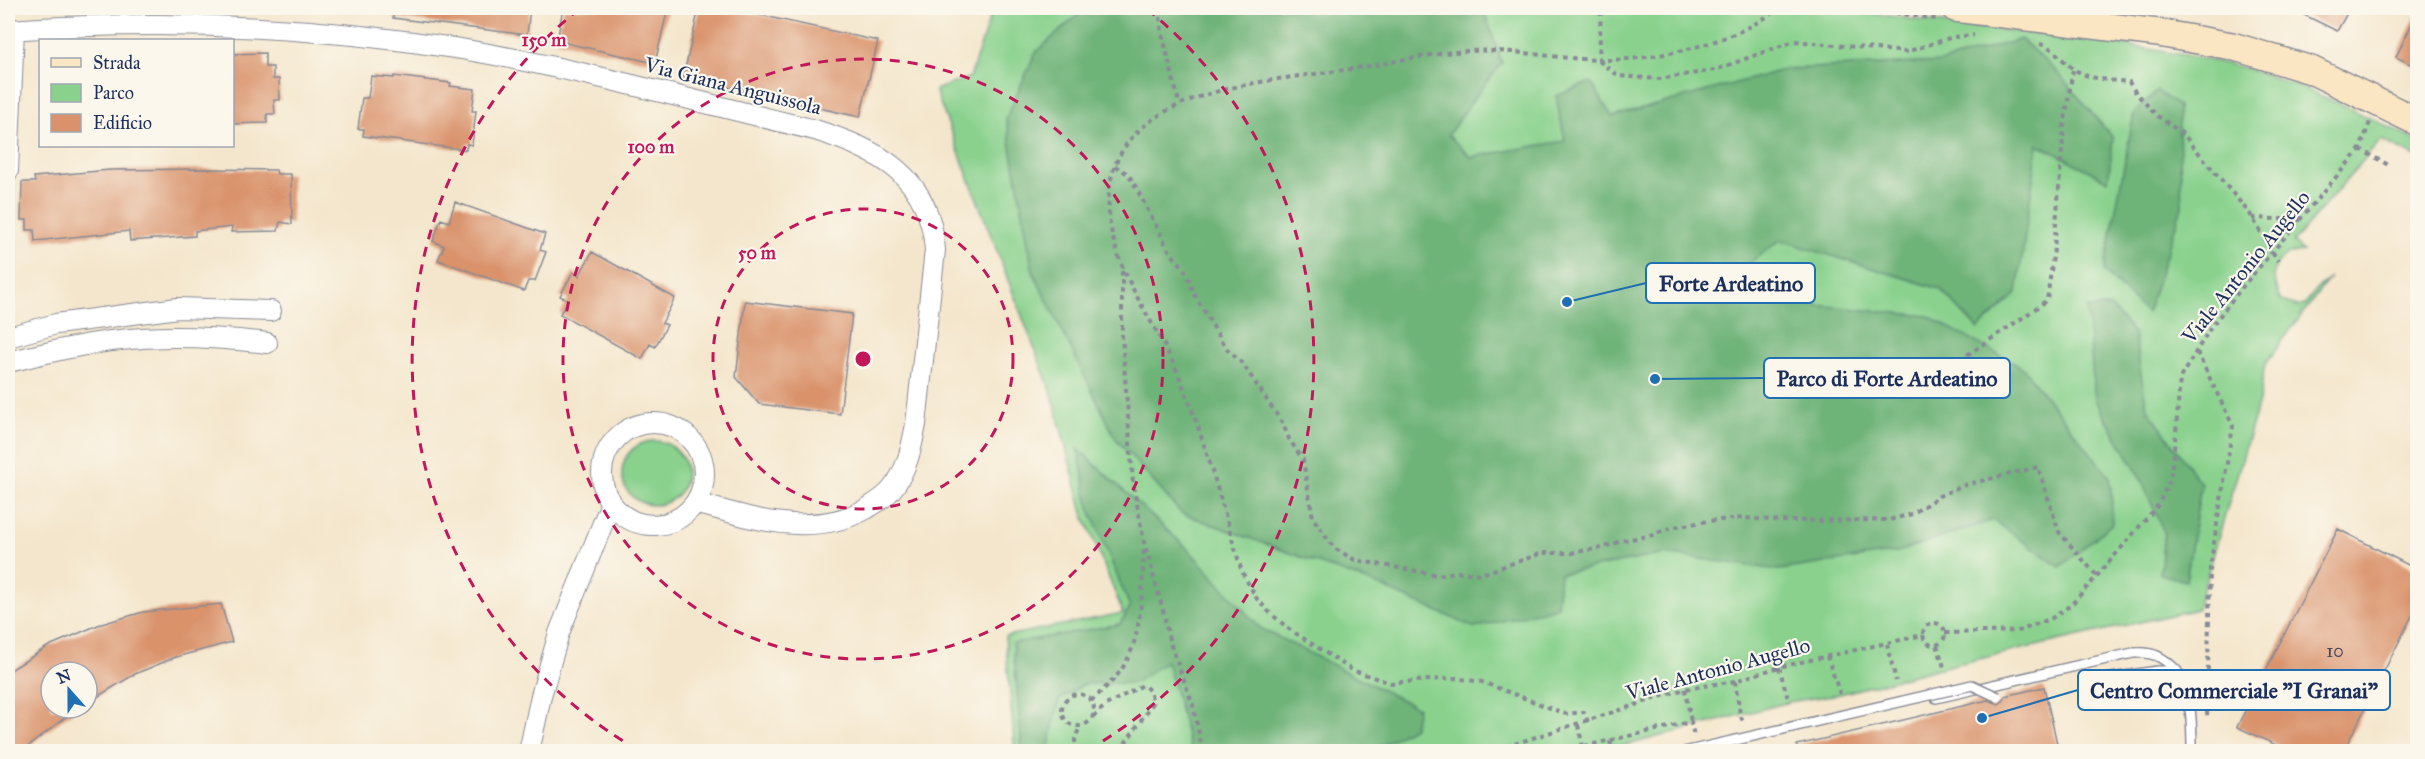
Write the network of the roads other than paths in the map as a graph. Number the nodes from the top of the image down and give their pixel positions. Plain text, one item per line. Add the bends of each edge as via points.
1 (1955, 8) edge
2 (11, 30) edge
3 (2418, 122) edge
4 (8, 171) edge
5 (271, 311) dead end
6 (8, 337) edge
7 (267, 343) dead end
8 (8, 362) edge
9 (611, 503) junction
10 (695, 503) junction
11 (2177, 671) junction
12 (2098, 680) dead end
13 (1998, 697) dead end
14 (1698, 747) edge
15 (529, 752) edge
16 (1684, 752) edge
17 (2192, 752) edge

1 - 3 street via 2232,46 2311,70
2 - 4 street
2 - 10 street, Via Giana Anguissola via 255,28 461,49 815,130 851,141 883,157 920,196 934,244 916,424 900,477 892,490 867,508 842,520 813,524 781,524
5 - 6 street via 178,308 56,324
7 - 8 street via 206,337 139,338
9 - 10 street via 629,519 653,525 677,519
9 - 10 street via 602,480 605,456 629,429 653,423 677,429 701,456 704,480
9 - 15 street via 559,633
11 - 12 lane
11 - 14 lane via 2159,656 2133,653
11 - 17 lane via 2189,699
13 - 16 lane, bridge via 1972,685

